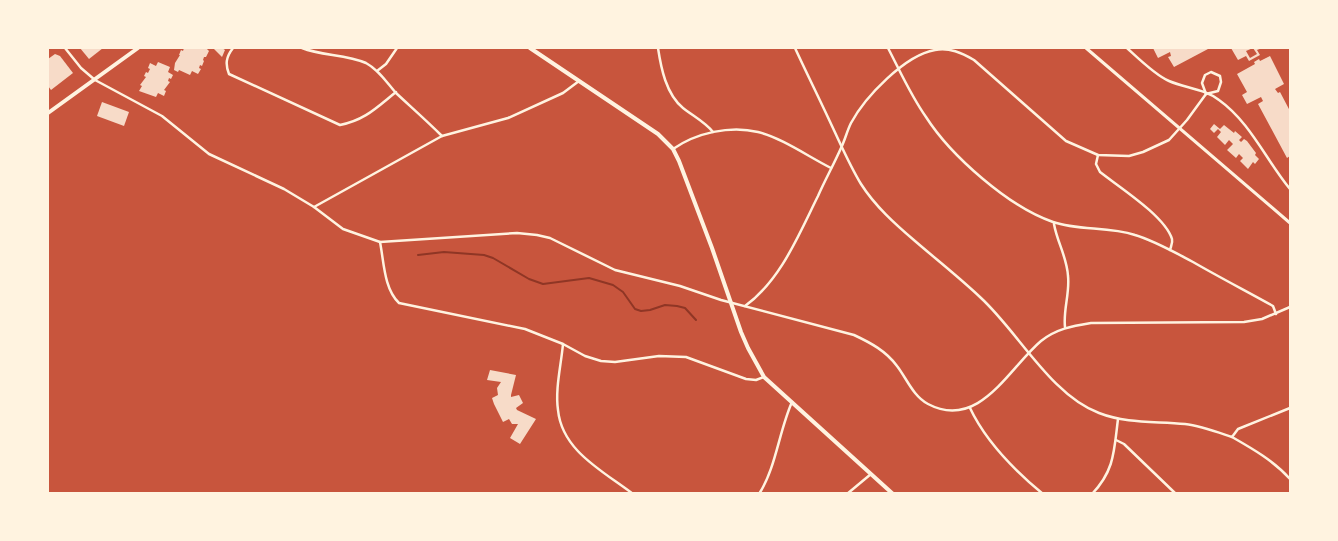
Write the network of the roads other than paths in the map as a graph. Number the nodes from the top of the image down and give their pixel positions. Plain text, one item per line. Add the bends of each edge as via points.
1 (65, 48) edge
2 (138, 48) edge
3 (233, 48) edge
4 (302, 48) edge
5 (397, 48) edge
6 (530, 48) edge
7 (658, 48) edge
8 (795, 48) edge
9 (888, 48) edge
10 (1086, 48) edge
11 (1127, 48) edge
12 (899, 69) junction
13 (377, 71) junction
14 (95, 80) junction
15 (579, 81) junction
16 (396, 92) junction
17 (1206, 94) junction
18 (48, 113) edge
19 (1180, 129) junction
20 (713, 132) junction
21 (442, 136) junction
22 (842, 147) junction
23 (673, 149) junction
24 (1098, 155) junction
25 (831, 168) junction
26 (1290, 189) edge
27 (314, 207) junction
28 (1054, 223) junction
29 (1290, 223) edge
30 (380, 242) junction
31 (1170, 250) junction
32 (730, 301) junction
33 (746, 306) junction
34 (1290, 307) edge
35 (1276, 314) junction
36 (1065, 327) junction
37 (563, 344) junction
38 (1030, 352) junction
39 (764, 377) junction
40 (792, 402) junction
41 (970, 408) junction
42 (1290, 408) edge
43 (1118, 419) junction
44 (1232, 436) junction
45 (1116, 440) junction
46 (871, 474) junction
47 (1290, 480) edge
48 (633, 494) edge
49 (759, 494) edge
50 (847, 494) edge
51 (892, 494) edge
52 (1043, 494) edge
53 (1092, 494) edge
54 (1176, 494) edge

1 - 14 street
2 - 14 main road
3 - 16 street via 226,65 229,74 340,125 355,122
4 - 13 street via 353,58
5 - 13 street
6 - 15 main road
7 - 20 street via 676,101
8 - 22 street
9 - 12 street
10 - 19 street
11 - 17 street via 1164,79
12 - 22 street via 868,98 851,124
12 - 24 street via 923,53 936,50 962,53 1066,141
12 - 28 street via 925,116 960,158 1016,205
13 - 16 street
14 - 18 main road
14 - 27 street via 162,116 209,154 284,189
15 - 21 street via 563,93 508,118
15 - 23 main road via 652,130
16 - 21 street
17 - 17 street via 1218,91 1222,82 1217,74 1208,73 1204,77 1202,83
17 - 19 street
17 - 26 street via 1218,99 1245,126
19 - 24 street via 1169,140 1143,152 1128,156
19 - 29 street
20 - 23 street via 682,142
20 - 25 street via 758,132
21 - 27 street
22 - 25 street
22 - 38 street via 860,183 882,211 982,299
23 - 32 main road
24 - 31 street via 1096,164 1100,172 1166,226 1172,240
25 - 33 street via 784,261
27 - 30 street via 343,229
28 - 31 street via 1116,230
28 - 36 street via 1067,264
30 - 32 street via 517,233 537,235 550,238 616,270
30 - 37 street via 389,287 399,303 526,329
31 - 35 street via 1273,306
32 - 33 street
32 - 39 main road via 748,348
33 - 41 street via 870,342 898,366 908,384 928,403 940,409
34 - 35 street
35 - 36 street via 1244,322 1091,323
36 - 38 street via 1042,340
37 - 39 street via 601,361 686,357 746,379
37 - 48 street via 558,410 566,439
38 - 41 street via 992,393
38 - 43 street via 1057,385 1079,402
39 - 40 main road
40 - 46 main road
40 - 49 street via 768,477
41 - 52 street via 1004,457
42 - 44 street via 1238,429
43 - 44 street via 1185,424
43 - 45 street
44 - 47 street via 1259,453
45 - 53 street via 1110,468
45 - 54 street
46 - 50 street
46 - 51 main road

